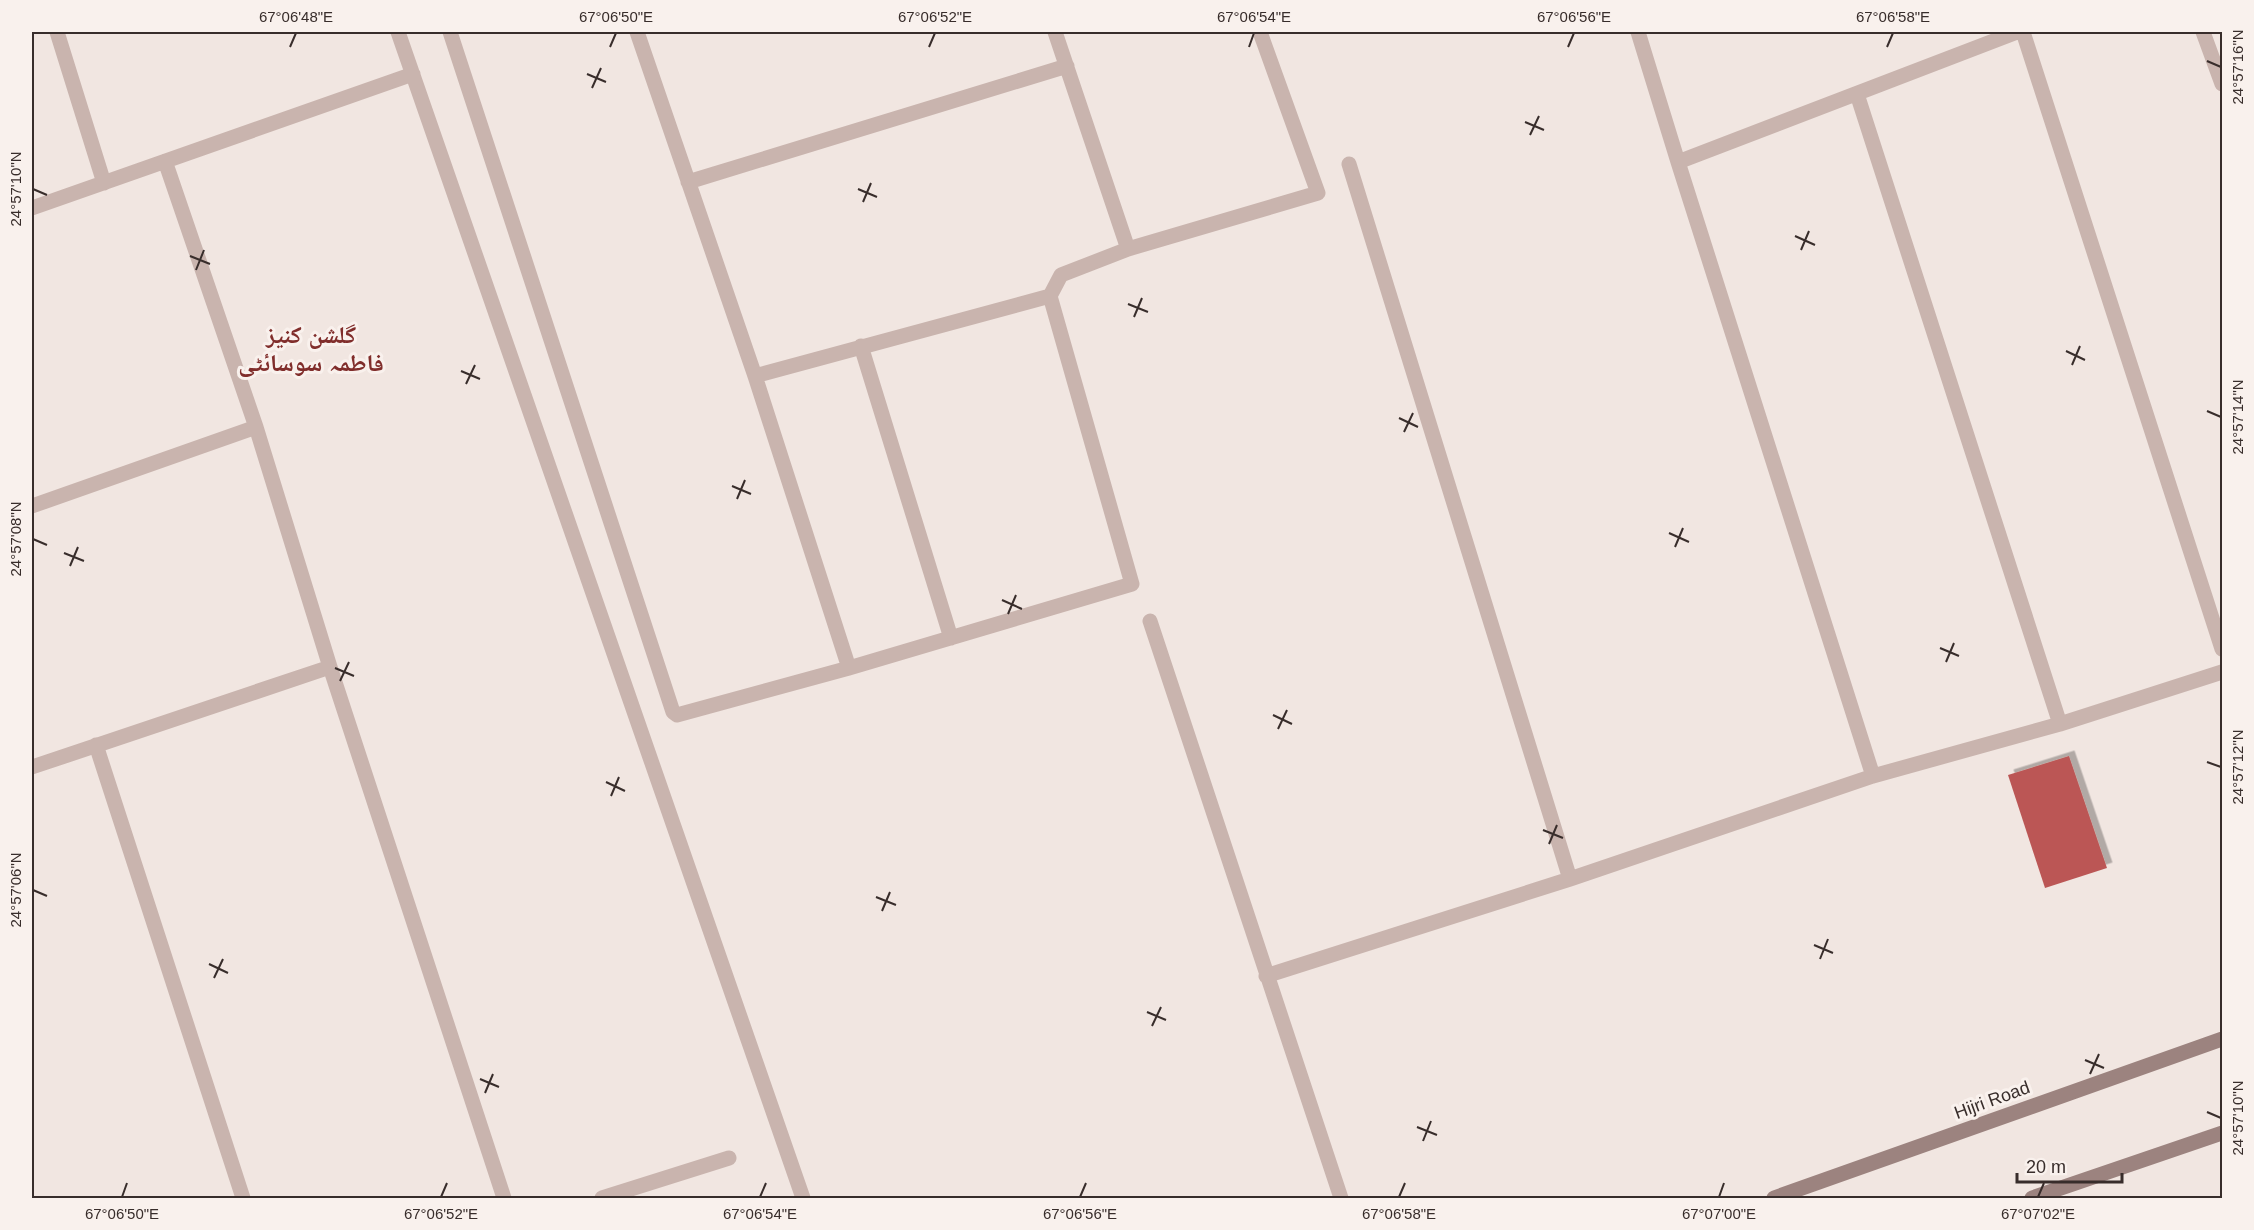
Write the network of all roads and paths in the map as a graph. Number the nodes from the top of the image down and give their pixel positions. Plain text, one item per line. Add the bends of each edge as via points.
1 (57, 32) edge
2 (398, 32) edge
3 (450, 32) edge
4 (637, 32) edge
5 (1055, 32) edge
6 (1260, 32) edge
7 (1638, 32) edge
8 (2017, 32) edge
9 (2023, 32) edge
10 (2203, 32) edge
11 (1067, 66) junction
12 (413, 74) junction
13 (2223, 84) edge
14 (1857, 94) junction
15 (165, 161) junction
16 (1678, 162) junction
17 (1349, 164) dead end
18 (688, 182) junction
19 (104, 183) junction
20 (32, 208) edge
21 (1128, 249) junction
22 (1050, 296) junction
23 (861, 346) junction
24 (755, 375) junction
25 (256, 427) junction
26 (32, 506) edge
27 (1150, 621) dead end
28 (951, 638) junction
29 (2223, 649) edge
30 (330, 667) junction
31 (849, 668) junction
32 (2223, 672) edge
33 (2060, 724) junction
34 (96, 745) junction
35 (32, 767) edge
36 (1873, 776) junction
37 (1570, 879) junction
38 (1266, 976) junction
39 (2223, 1039) edge
40 (2223, 1133) edge
41 (729, 1158) dead end
42 (243, 1198) edge
43 (504, 1198) edge
44 (602, 1198) edge
45 (803, 1198) edge
46 (1341, 1198) edge
47 (1774, 1198) edge
48 (2032, 1198) edge

1 - 19 street
2 - 12 street
3 - 31 street via 673,712 684,714
4 - 18 street
5 - 11 street
6 - 21 street via 1318,193
7 - 16 street
8 - 14 street
9 - 29 street
10 - 13 street
11 - 18 street
11 - 21 street
12 - 15 street
12 - 45 street
14 - 16 street
14 - 33 street
15 - 19 street
15 - 25 street
16 - 36 street
17 - 37 street
18 - 24 street
19 - 20 street
21 - 22 street via 1061,275
22 - 23 street
22 - 28 street via 1132,584
23 - 24 street
23 - 28 street
24 - 31 street
25 - 26 street
25 - 30 street
27 - 38 street
28 - 31 street
30 - 34 street
30 - 43 street
32 - 33 street
33 - 36 street
34 - 35 street
34 - 42 street
36 - 37 street
37 - 38 street
38 - 46 street
39 - 47 main road, Hijri Road
40 - 48 main road
41 - 44 street

